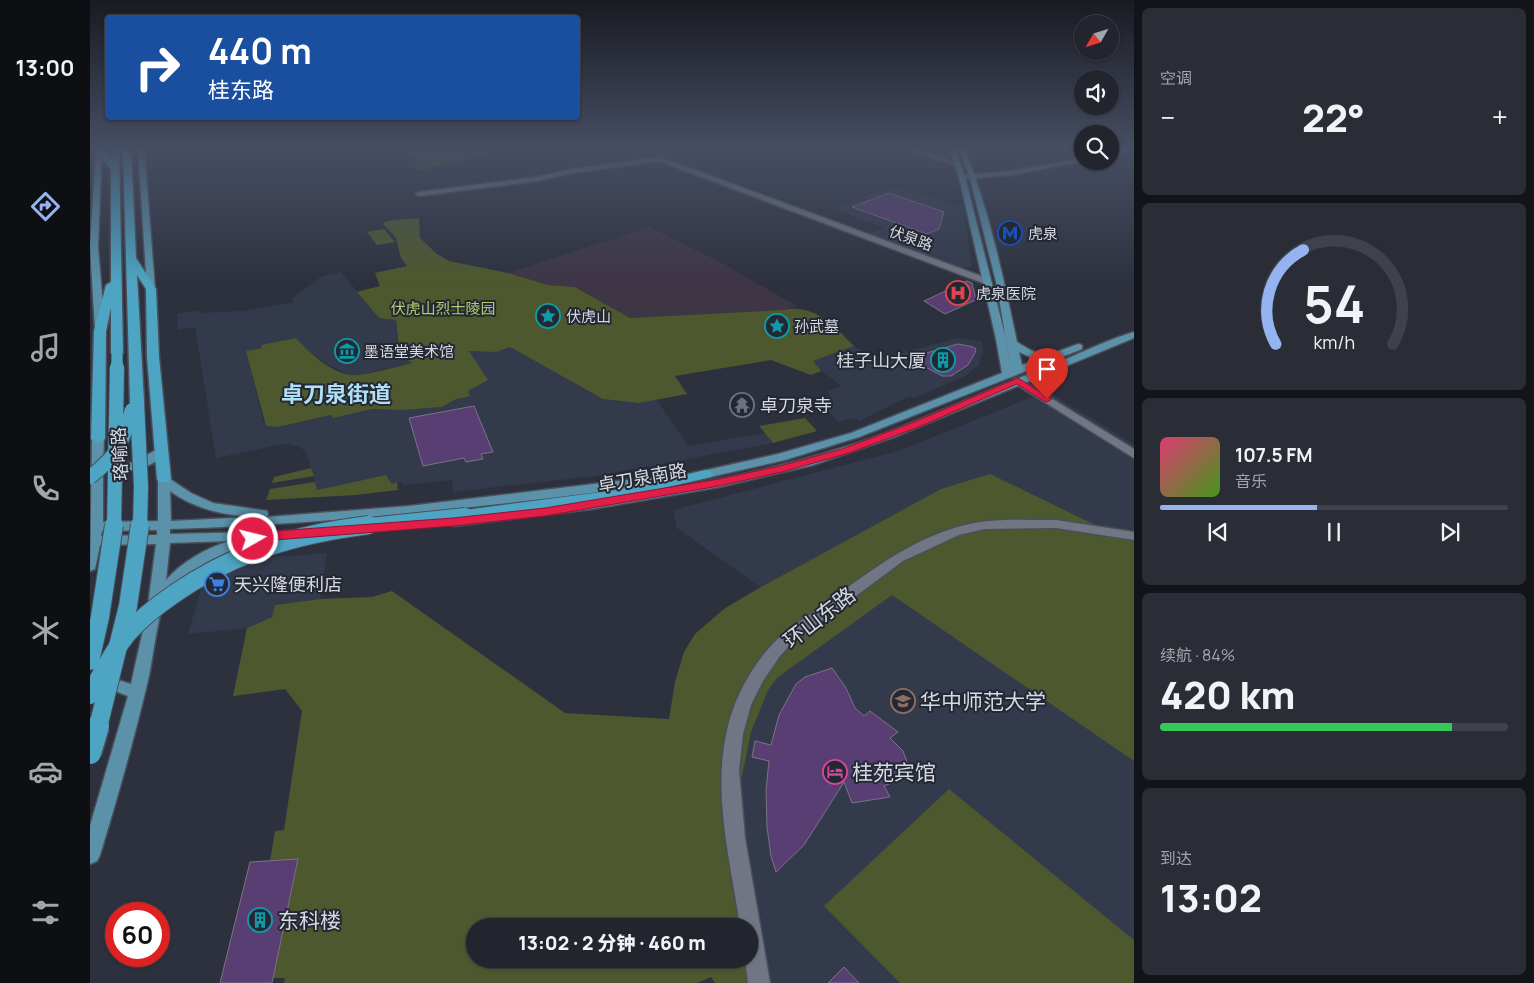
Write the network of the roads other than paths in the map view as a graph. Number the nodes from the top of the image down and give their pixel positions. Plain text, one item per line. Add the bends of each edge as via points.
1 (94, 193) edge
2 (116, 193) edge
3 (130, 193) edge
4 (144, 193) edge
5 (429, 193) edge
6 (751, 193) edge
7 (965, 193) edge
8 (977, 193) edge
9 (420, 194) dead end
10 (130, 256) junction
11 (117, 262) junction
12 (93, 281) edge
13 (986, 281) junction
14 (151, 289) junction
15 (1134, 326) edge
16 (100, 330) junction
17 (1134, 335) edge
18 (1014, 344) junction
19 (1045, 359) junction
20 (1014, 375) junction
21 (136, 402) junction
22 (98, 439) junction
23 (90, 449) edge
24 (162, 452) junction
25 (1134, 454) edge
26 (96, 462) junction
27 (706, 474) junction
28 (90, 477) edge
29 (164, 479) junction
30 (320, 518) junction
31 (165, 533) junction
32 (93, 534) edge
33 (262, 536) junction
34 (1134, 536) edge
35 (90, 566) edge
36 (157, 602) junction
37 (90, 661) edge
38 (90, 690) edge
39 (137, 692) junction
40 (90, 695) edge
41 (90, 753) edge
42 (90, 855) edge
43 (749, 918) edge
44 (757, 968) edge
45 (759, 983) edge

1 - 12 main road
2 - 11 highway, 珞喻路
3 - 10 highway, 珞喻路
4 - 14 main road
5 - 9 street, 伏泉路
6 - 13 street, 伏泉路
7 - 13 main road
8 - 18 main road
10 - 14 highway
10 - 21 highway, 珞喻路
11 - 16 highway
11 - 37 highway, 珞喻路, bridge via 114,528
12 - 16 main road
13 - 20 main road via 1002,346
14 - 24 highway via 153,357
15 - 19 main road, 卓刀泉南路
16 - 22 highway
17 - 20 main road, 卓刀泉南路
18 - 19 main road
18 - 20 main road
19 - 20 main road, 卓刀泉南路
20 - 25 street
20 - 27 main road, 卓刀泉南路 via 848,437
20 - 33 main road, 卓刀泉南路 via 890,435 826,457 745,478 545,512
21 - 28 highway, bridge via 119,449
21 - 41 highway, 珞喻路, bridge via 141,514 136,570 114,673
22 - 23 main road
22 - 26 main road
24 - 26 main road via 128,467 109,467
24 - 29 highway
26 - 32 main road
27 - 30 main road, 卓刀泉南路 via 520,498
27 - 40 highway, bridge via 615,494 465,515 368,524 280,541 231,560 184,586 143,618 116,649
29 - 30 main road via 190,500 214,508
29 - 31 main road
30 - 31 main road, 卓刀泉南路
31 - 32 main road, 卓刀泉南路
31 - 33 main road, 卓刀泉南路
31 - 36 main road
32 - 35 main road
33 - 36 main road via 218,550 190,565
34 - 43 street, 环山东路 via 1056,524 984,525 955,532 898,558 785,641 770,656 746,699 732,748 733,807
36 - 39 main road
38 - 39 main road via 115,686
39 - 42 main road
44 - 45 street, 环山东路

